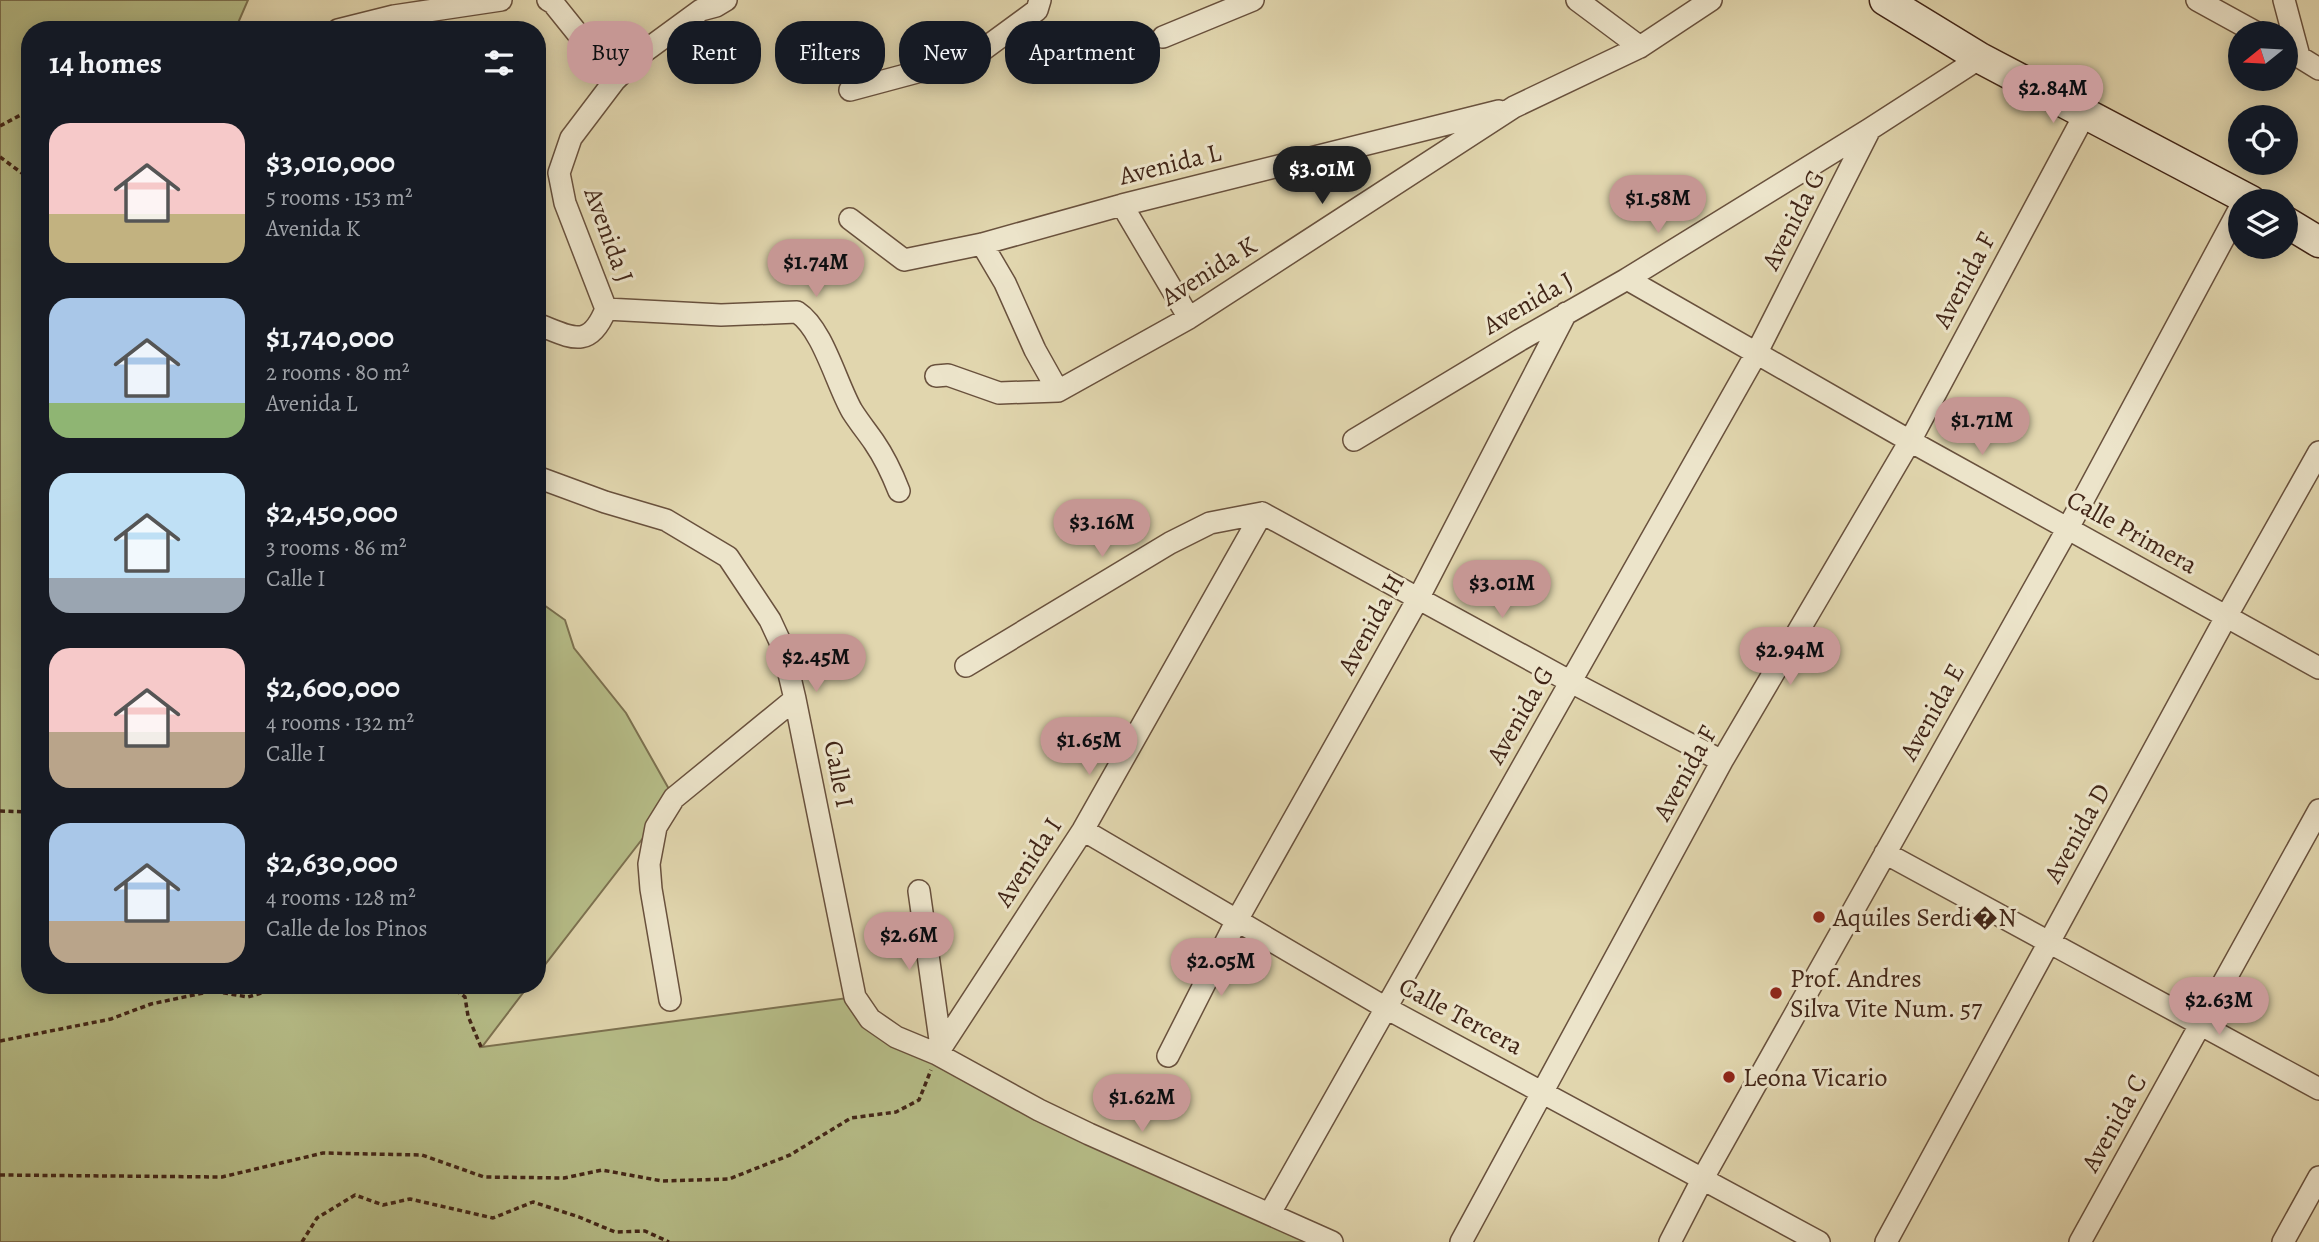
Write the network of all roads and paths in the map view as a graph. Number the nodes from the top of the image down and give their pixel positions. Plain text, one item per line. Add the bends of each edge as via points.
1 (502, 0) edge
2 (548, 0) edge
3 (726, 0) edge
4 (1040, 0) edge
5 (1253, 0) edge
6 (1577, 0) edge
7 (1711, 0) edge
8 (1885, 0) edge
9 (2197, 0) edge
10 (2284, 0) edge
11 (700, 5) edge
12 (374, 21) edge
13 (2235, 21) edge
14 (2287, 21) edge
15 (567, 23) edge
16 (1163, 37) dead end
17 (653, 44) edge
18 (1640, 47) junction
19 (2298, 56) edge
20 (1980, 58) junction
21 (2319, 69) edge
22 (612, 84) edge
23 (849, 90) dead end
24 (1514, 107) junction
25 (2085, 114) junction
26 (21, 115) edge
27 (0, 126) edge
28 (1870, 129) junction
29 (0, 157) edge
30 (21, 172) edge
31 (2228, 193) edge
32 (1122, 205) junction
33 (850, 219) dead end
34 (2298, 229) edge
35 (2228, 233) edge
36 (2319, 242) edge
37 (982, 244) junction
38 (1627, 279) junction
39 (606, 309) junction
40 (1566, 313) junction
41 (1189, 318) junction
42 (546, 327) edge
43 (1756, 355) junction
44 (936, 376) dead end
45 (1058, 391) junction
46 (1354, 440) dead end
47 (1910, 441) junction
48 (2319, 452) edge
49 (546, 480) edge
50 (899, 491) dead end
51 (1262, 513) junction
52 (2068, 528) junction
53 (1419, 597) junction
54 (2227, 617) junction
55 (966, 666) dead end
56 (2319, 668) edge
57 (1570, 682) junction
58 (795, 699) junction
59 (1722, 761) junction
60 (2319, 810) edge
61 (0, 811) edge
62 (21, 812) edge
63 (1083, 830) junction
64 (1885, 853) junction
65 (919, 891) dead end
66 (1237, 920) junction
67 (2049, 941) junction
68 (198, 994) edge
69 (230, 994) edge
70 (258, 994) edge
71 (461, 994) edge
72 (670, 1000) dead end
73 (1386, 1008) junction
74 (2202, 1024) junction
75 (0, 1041) edge
76 (481, 1047) dead end
77 (939, 1050) junction
78 (1168, 1056) dead end
79 (2319, 1089) edge
80 (1544, 1091) junction
81 (0, 1175) edge
82 (2319, 1177) edge
83 (1703, 1178) junction
84 (1269, 1213) junction
85 (302, 1242) edge
86 (669, 1242) edge
87 (1332, 1242) edge
88 (1461, 1242) edge
89 (1670, 1242) edge
90 (1819, 1242) edge
91 (1886, 1242) edge
92 (2080, 1242) edge
93 (2283, 1242) edge

1 - 12 street
2 - 15 street
3 - 11 street, Avenida J via 716,6
4 - 23 street via 1037,10 973,57
5 - 16 street
6 - 18 street
7 - 18 street, Avenida K
8 - 20 street
9 - 13 street
10 - 14 street
11 - 17 street, Avenida J
18 - 24 street, Avenida K
19 - 21 street
20 - 25 street
20 - 28 street, Avenida J
22 - 39 street, Avenida J via 571,138 559,173 565,203
24 - 32 street, Avenida L
24 - 41 street, Avenida K
25 - 31 street
25 - 47 street, Avenida F
26 - 27 path
28 - 38 street, Avenida J
28 - 43 street, Avenida G
29 - 30 path
32 - 37 street, Avenida L
32 - 41 street
33 - 37 street, Avenida L via 904,260
34 - 36 street
35 - 52 street, Avenida E
37 - 45 street
38 - 40 street, Avenida J
38 - 43 street, Calle Primera
39 - 42 street, Avenida J via 598,327 581,338
39 - 50 street via 721,315 797,312 819,338 838,385 888,464
40 - 46 street, Avenida J
40 - 53 street, Avenida H
41 - 45 street, Avenida K
43 - 47 street, Calle Primera
43 - 57 street, Avenida G
44 - 45 street, Avenida K via 948,374 999,393
47 - 52 street, Calle Primera
47 - 59 street, Avenida F
48 - 54 street, Avenida D
49 - 58 street, Calle I via 666,520 728,557 770,620 783,648
51 - 53 street
51 - 55 street via 1210,523 1171,543
51 - 63 street, Avenida I
52 - 54 street, Calle Primera
52 - 64 street, Avenida E
53 - 57 street
53 - 66 street, Avenida H
54 - 56 street, Calle Primera
54 - 67 street, Avenida D
57 - 59 street
57 - 73 street, Avenida G
58 - 72 street via 674,797 656,827 649,864 651,890
58 - 77 street, Calle I via 855,997 870,1019 895,1037
59 - 80 street, Avenida F
60 - 74 street, Avenida C
61 - 62 path
63 - 66 street, Calle Tercera
63 - 77 street, Avenida I
64 - 67 street
64 - 83 street, Avenida E
65 - 77 street
66 - 73 street, Calle Tercera
66 - 78 street, Avenida H
67 - 74 street
67 - 91 street, Avenida D
68 - 75 path via 150,1004 111,1019
69 - 70 path
71 - 76 path
73 - 80 street, Calle Tercera
73 - 84 street, Avenida G
74 - 79 street
74 - 92 street, Avenida C
77 - 81 path via 919,1100 896,1112 851,1118 790,1155 729,1179 662,1181 602,1170 564,1178 484,1177 422,1155 323,1153 222,1177
77 - 84 street, Calle I via 1051,1116
80 - 83 street, Calle Tercera
80 - 88 street, Avenida F
82 - 93 street
83 - 89 street, Avenida E
83 - 90 street, Calle Tercera
84 - 87 street, Calle I
85 - 86 path via 317,1218 355,1195 383,1205 410,1199 493,1218 533,1202 615,1232 645,1231

